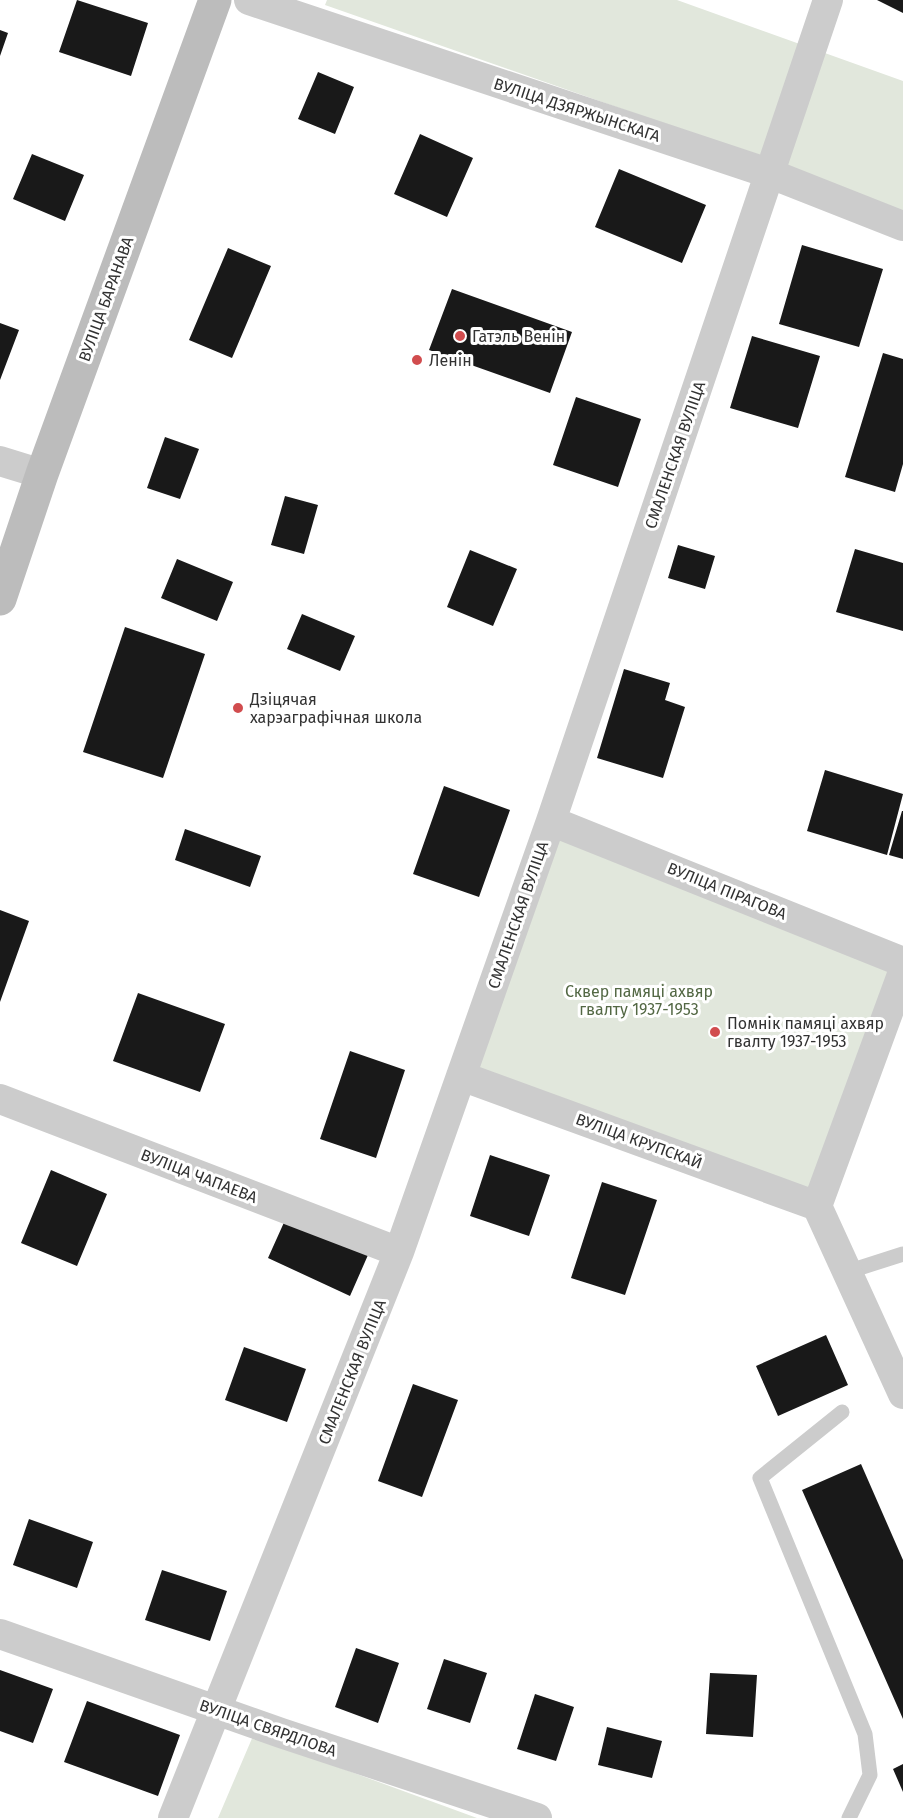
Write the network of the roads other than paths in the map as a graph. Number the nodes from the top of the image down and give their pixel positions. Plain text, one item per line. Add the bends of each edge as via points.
1 (215, 0) edge
2 (249, 0) edge
3 (828, 0) edge
4 (771, 174) junction
5 (903, 226) edge
6 (0, 461) edge
7 (42, 474) junction
8 (0, 599) edge
9 (551, 821) junction
10 (903, 962) edge
11 (903, 972) edge
12 (461, 1076) junction
13 (0, 1099) edge
14 (817, 1206) junction
15 (399, 1252) junction
16 (903, 1254) edge
17 (847, 1272) junction
18 (903, 1394) edge
19 (842, 1412) dead end
20 (0, 1634) edge
21 (218, 1711) junction
22 (173, 1818) edge
23 (537, 1818) edge
24 (849, 1818) edge

1 - 7 main road, ВУЛІЦА БАРАНАВА
2 - 4 street, ВУЛІЦА ДЗЯРЖЫНСКАГА
3 - 4 street, СМАЛЕНСКАЯ ВУЛІЦА
4 - 5 street, ВУЛІЦА ДЗЯРЖЫНСКАГА
4 - 9 street, СМАЛЕНСКАЯ ВУЛІЦА
6 - 7 street
7 - 8 main road, ВУЛІЦА БАРАНАВА
9 - 10 street, ВУЛІЦА ПІРАГОВА
9 - 12 street, СМАЛЕНСКАЯ ВУЛІЦА
11 - 14 street
12 - 14 street, ВУЛІЦА КРУПСКАЙ
12 - 15 street, СМАЛЕНСКАЯ ВУЛІЦА
13 - 15 street, ВУЛІЦА ЧАПАЕВА
14 - 17 street
15 - 21 street, СМАЛЕНСКАЯ ВУЛІЦА
16 - 17 lane
17 - 18 street
19 - 24 lane via 760,1478 865,1734 870,1775
20 - 21 street, ВУЛІЦА СВЯРДЛОВА
21 - 22 street, СМАЛЕНСКАЯ ВУЛІЦА
21 - 23 street, ВУЛІЦА СВЯРДЛОВА

